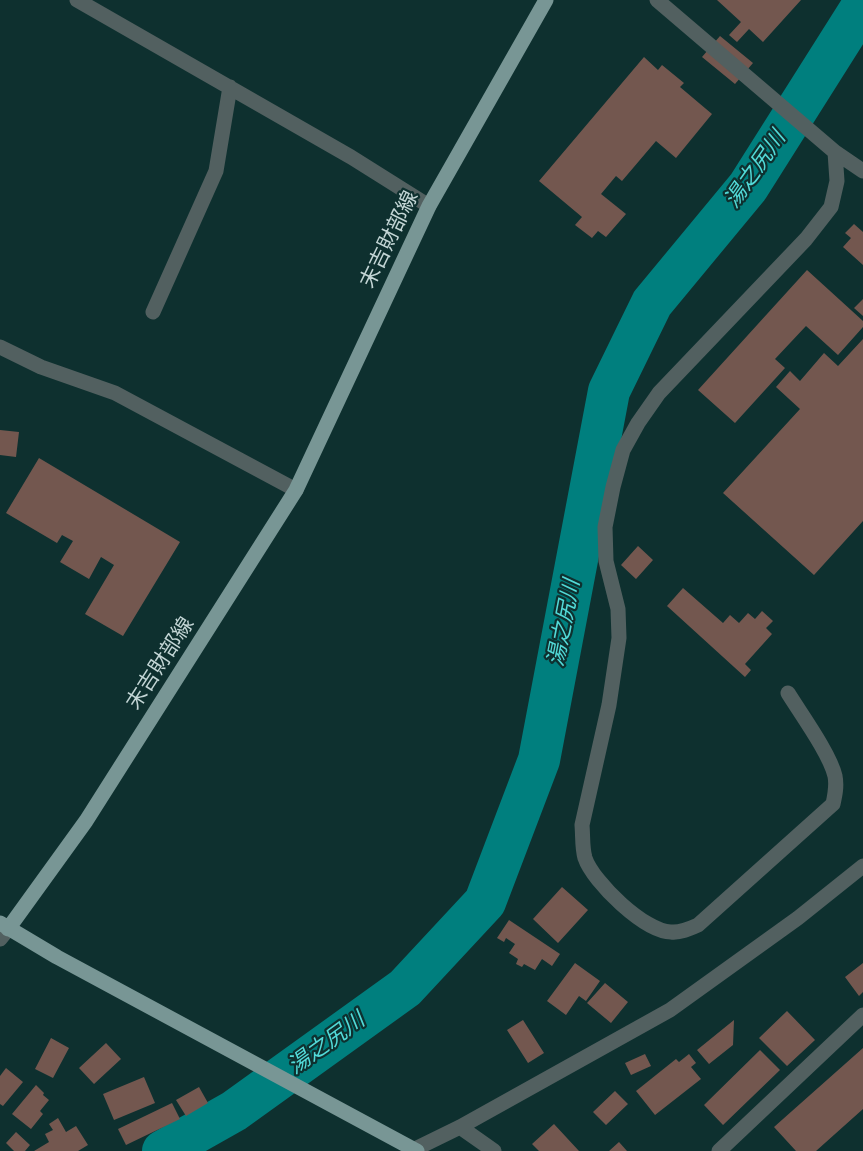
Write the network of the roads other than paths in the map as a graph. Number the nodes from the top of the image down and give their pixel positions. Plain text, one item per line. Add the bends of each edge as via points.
1 (76, 0) edge
2 (546, 0) edge
3 (657, 0) edge
4 (230, 87) junction
5 (835, 152) junction
6 (863, 171) edge
7 (429, 206) junction
8 (153, 312) dead end
9 (0, 347) edge
10 (296, 490) junction
11 (788, 693) dead end
12 (863, 866) edge
13 (3, 930) edge
14 (863, 1015) edge
15 (460, 1127) junction
16 (411, 1151) edge
17 (417, 1151) edge
18 (494, 1151) edge
19 (719, 1151) edge

1 - 4 street
2 - 7 main road, 末吉財部線
3 - 5 street
4 - 7 street
4 - 8 street via 216,171
5 - 6 street
5 - 11 street via 837,182 831,207 806,239 659,393 623,450 613,487 606,527 606,561 618,609 619,638 609,705 582,825 583,844 592,871 643,923 670,933 698,925 833,804 835,775
7 - 10 main road, 末吉財部線
9 - 10 street via 41,367 115,393
10 - 13 main road, 末吉財部線 via 86,821
12 - 15 street via 670,1010
13 - 17 main road, 末吉財部線
14 - 19 street
15 - 16 street
15 - 18 street

